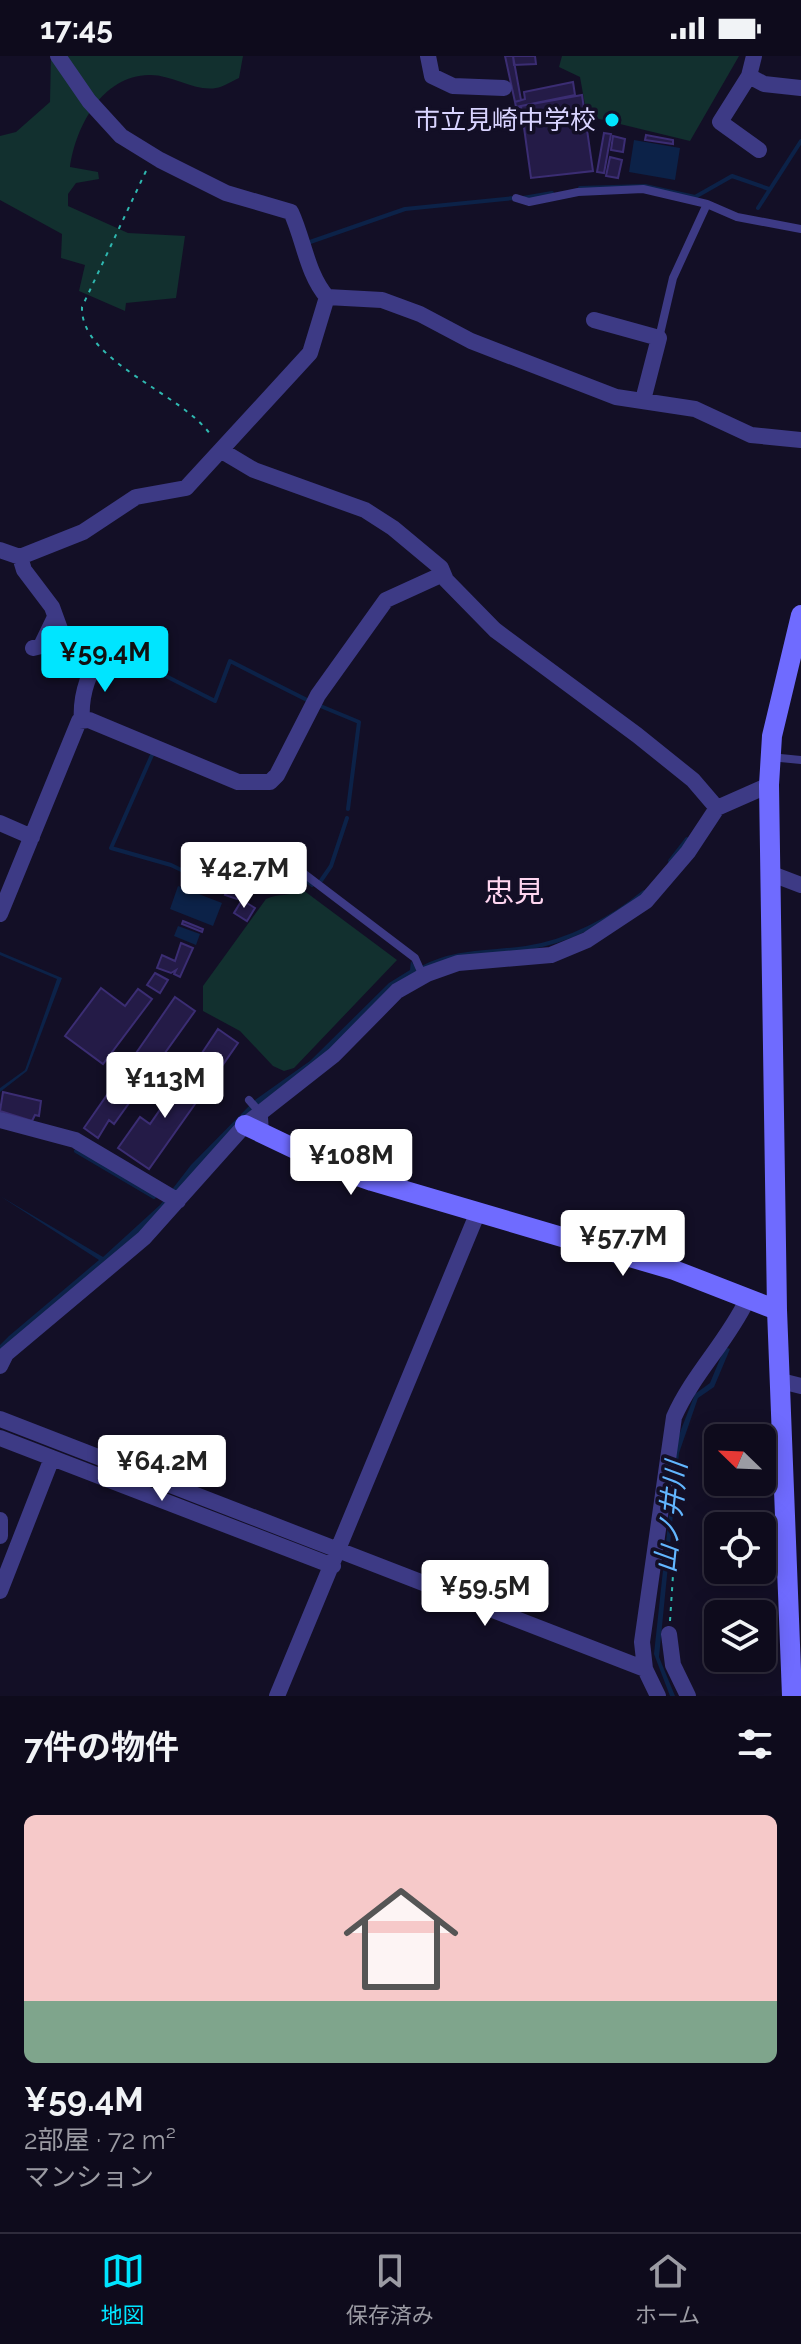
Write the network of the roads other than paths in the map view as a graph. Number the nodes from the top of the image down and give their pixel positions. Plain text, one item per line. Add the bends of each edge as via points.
1 (58, 56) edge
2 (428, 56) edge
3 (754, 56) edge
4 (749, 76) junction
5 (504, 88) dead end
6 (801, 88) edge
7 (759, 150) dead end
8 (516, 198) dead end
9 (707, 204) junction
10 (801, 229) edge
11 (327, 297) junction
12 (594, 320) dead end
13 (659, 338) junction
14 (643, 400) junction
15 (801, 440) edge
16 (222, 451) junction
17 (0, 550) edge
18 (20, 557) junction
19 (443, 574) junction
20 (801, 615) edge
21 (55, 617) junction
22 (33, 648) dead end
23 (115, 650) dead end
24 (97, 660) junction
25 (82, 721) junction
26 (769, 757) junction
27 (801, 760) edge
28 (769, 785) junction
29 (717, 808) junction
30 (0, 823) edge
31 (32, 837) junction
32 (282, 857) dead end
33 (772, 874) junction
34 (801, 885) edge
35 (0, 914) edge
36 (423, 976) junction
37 (253, 1112) junction
38 (0, 1120) edge
39 (178, 1201) junction
40 (478, 1212) junction
41 (747, 1300) junction
42 (777, 1310) junction
43 (0, 1366) edge
44 (791, 1384) edge
45 (0, 1419) edge
46 (0, 1438) edge
47 (52, 1458) junction
48 (0, 1520) edge
49 (0, 1536) edge
50 (336, 1558) junction
51 (0, 1591) edge
52 (669, 1634) road end
53 (658, 1671) junction
54 (277, 1696) edge
55 (658, 1696) edge
56 (688, 1696) edge
57 (792, 1696) edge

1 - 11 street via 121,136 226,193 291,212 315,283
2 - 5 street via 432,76 453,86
3 - 4 street
4 - 6 street via 764,84
4 - 7 street via 720,122
8 - 9 lane via 529,202 578,192 643,189
9 - 10 lane via 737,217
9 - 13 lane via 673,278
11 - 14 street via 402,306 504,355 616,397
11 - 16 street via 310,353
12 - 13 street
13 - 14 street
14 - 15 street via 695,409 751,435
16 - 18 street via 186,488 136,497 76,536
16 - 19 street via 254,470 365,510 417,547
17 - 18 street
18 - 21 street
19 - 25 street via 386,600 318,695 270,782 238,782
19 - 29 street via 495,630 637,735 693,780
20 - 26 street
21 - 22 street via 41,646
21 - 24 street via 64,640
23 - 24 street
24 - 25 street via 86,686
25 - 31 street
26 - 27 lane
26 - 28 street
28 - 29 street
28 - 33 street
29 - 36 street via 646,901 587,940 551,955 458,963
30 - 31 street
31 - 35 street
32 - 36 lane via 415,958
33 - 34 street
33 - 42 street
36 - 37 street via 397,991 334,1055
37 - 39 street
37 - 40 street via 265,1135 347,1172
38 - 39 street via 75,1140
39 - 43 street via 144,1238 6,1354
40 - 41 street via 674,1270
40 - 50 street
41 - 42 street
41 - 53 street via 732,1332 688,1385 674,1417 642,1642
42 - 44 street
44 - 57 street
45 - 50 street
46 - 47 street
47 - 50 street
47 - 51 street
48 - 49 street
50 - 53 street
50 - 54 street
52 - 53 street
53 - 55 street
53 - 56 street

